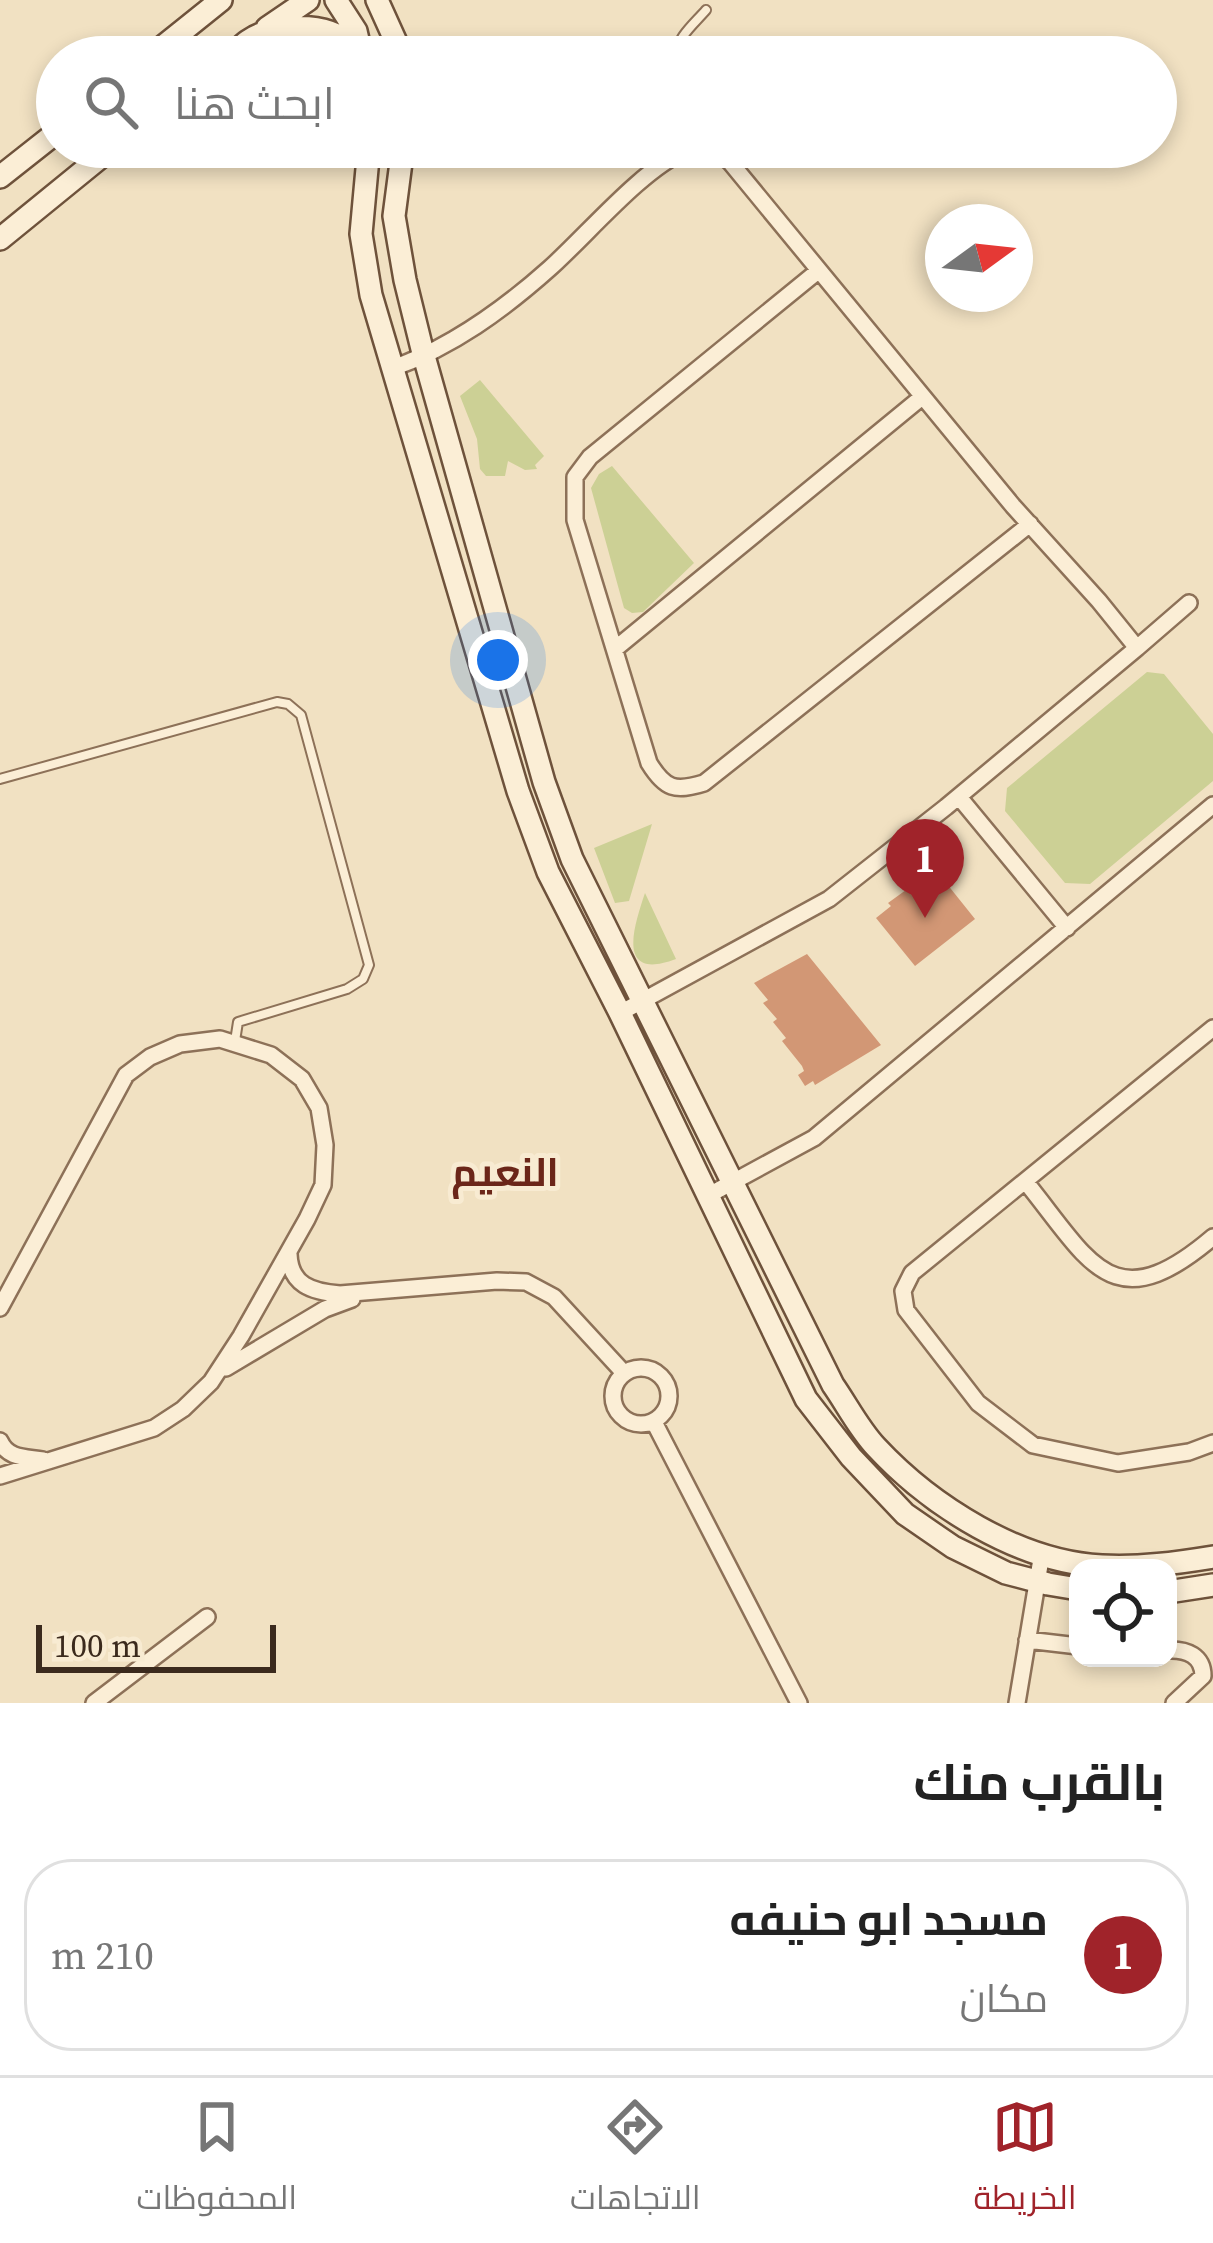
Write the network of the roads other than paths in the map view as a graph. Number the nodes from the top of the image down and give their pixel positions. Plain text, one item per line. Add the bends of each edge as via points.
1 (221, 0) edge
2 (308, 0) edge
3 (336, 0) edge
4 (377, 0) edge
5 (706, 10) dead end
6 (256, 35) joint
7 (176, 36) edge
8 (335, 36) edge
9 (357, 36) edge
10 (393, 36) edge
11 (682, 36) edge
12 (36, 148) edge
13 (87, 168) edge
14 (367, 168) edge
15 (400, 168) edge
16 (658, 168) edge
17 (735, 168) edge
18 (0, 177) edge
19 (0, 239) edge
20 (818, 271) junction
21 (424, 357) junction
22 (392, 368) junction
23 (922, 397) junction
24 (1030, 524) junction
25 (1190, 603) dead end
26 (615, 649) junction
27 (1138, 649) junction
28 (0, 779) edge
29 (959, 796) junction
30 (1213, 806) edge
31 (1067, 928) junction
32 (642, 1001) junction
33 (620, 1012) junction
34 (1213, 1028) edge
35 (235, 1043) junction
36 (732, 1181) junction
37 (1025, 1181) junction
38 (709, 1195) junction
39 (1213, 1237) edge
40 (289, 1251) junction
41 (371, 1291) junction
42 (0, 1307) edge
43 (624, 1373) junction
44 (214, 1378) junction
45 (655, 1422) junction
46 (0, 1441) edge
47 (1213, 1444) edge
48 (48, 1461) junction
49 (0, 1476) edge
50 (1042, 1553) junction
51 (1213, 1557) edge
52 (1037, 1581) junction
53 (1213, 1586) edge
54 (1069, 1587) edge
55 (1177, 1591) edge
56 (207, 1617) dead end
57 (1027, 1640) junction
58 (1069, 1645) edge
59 (1177, 1649) edge
60 (94, 1703) edge
61 (799, 1703) edge
62 (1017, 1703) edge
63 (1174, 1703) edge

1 - 7 main road
2 - 6 main road
3 - 9 main road
4 - 10 main road
5 - 11 lane
6 - 8 main road via 296,27
12 - 18 main road
13 - 19 main road
14 - 22 main road via 361,234
15 - 21 main road via 394,215
16 - 21 street via 549,269
17 - 20 street
20 - 23 street
20 - 26 street via 574,477 575,520
21 - 22 street
21 - 32 main road via 544,782
22 - 33 main road via 518,791 548,872
23 - 24 street
23 - 26 street
24 - 26 street via 689,788 659,780 650,764
24 - 27 street
25 - 27 street
27 - 29 street
28 - 35 lane via 278,701 301,715 369,965 347,988 238,1022
29 - 31 street
29 - 32 street via 829,899
30 - 31 street
31 - 36 street via 814,1138
32 - 33 street
32 - 36 main road
33 - 38 main road
34 - 37 street
35 - 40 street via 271,1055 302,1079 319,1108 323,1185
35 - 42 street via 180,1044 126,1075
36 - 38 street
36 - 50 main road via 833,1385 873,1444 928,1496
37 - 39 street via 1094,1267 1118,1280 1172,1269
37 - 47 street via 912,1273 903,1291 906,1310 978,1402 1033,1445 1118,1463
38 - 52 main road via 806,1399 851,1457 905,1514 953,1547
40 - 41 street via 290,1269 317,1293
40 - 44 street
41 - 43 street via 526,1282 554,1297
41 - 44 street
43 - 45 street via 612,1398 620,1415 636,1425
43 - 45 street via 641,1367 665,1381 667,1408
44 - 48 street via 154,1427
45 - 61 street
46 - 48 street via 13,1456
48 - 49 street
50 - 51 main road via 1098,1566
50 - 52 street
52 - 54 main road
52 - 57 street
53 - 55 main road
56 - 60 street
57 - 58 street
57 - 62 street
59 - 63 street via 1194,1655 1203,1676

